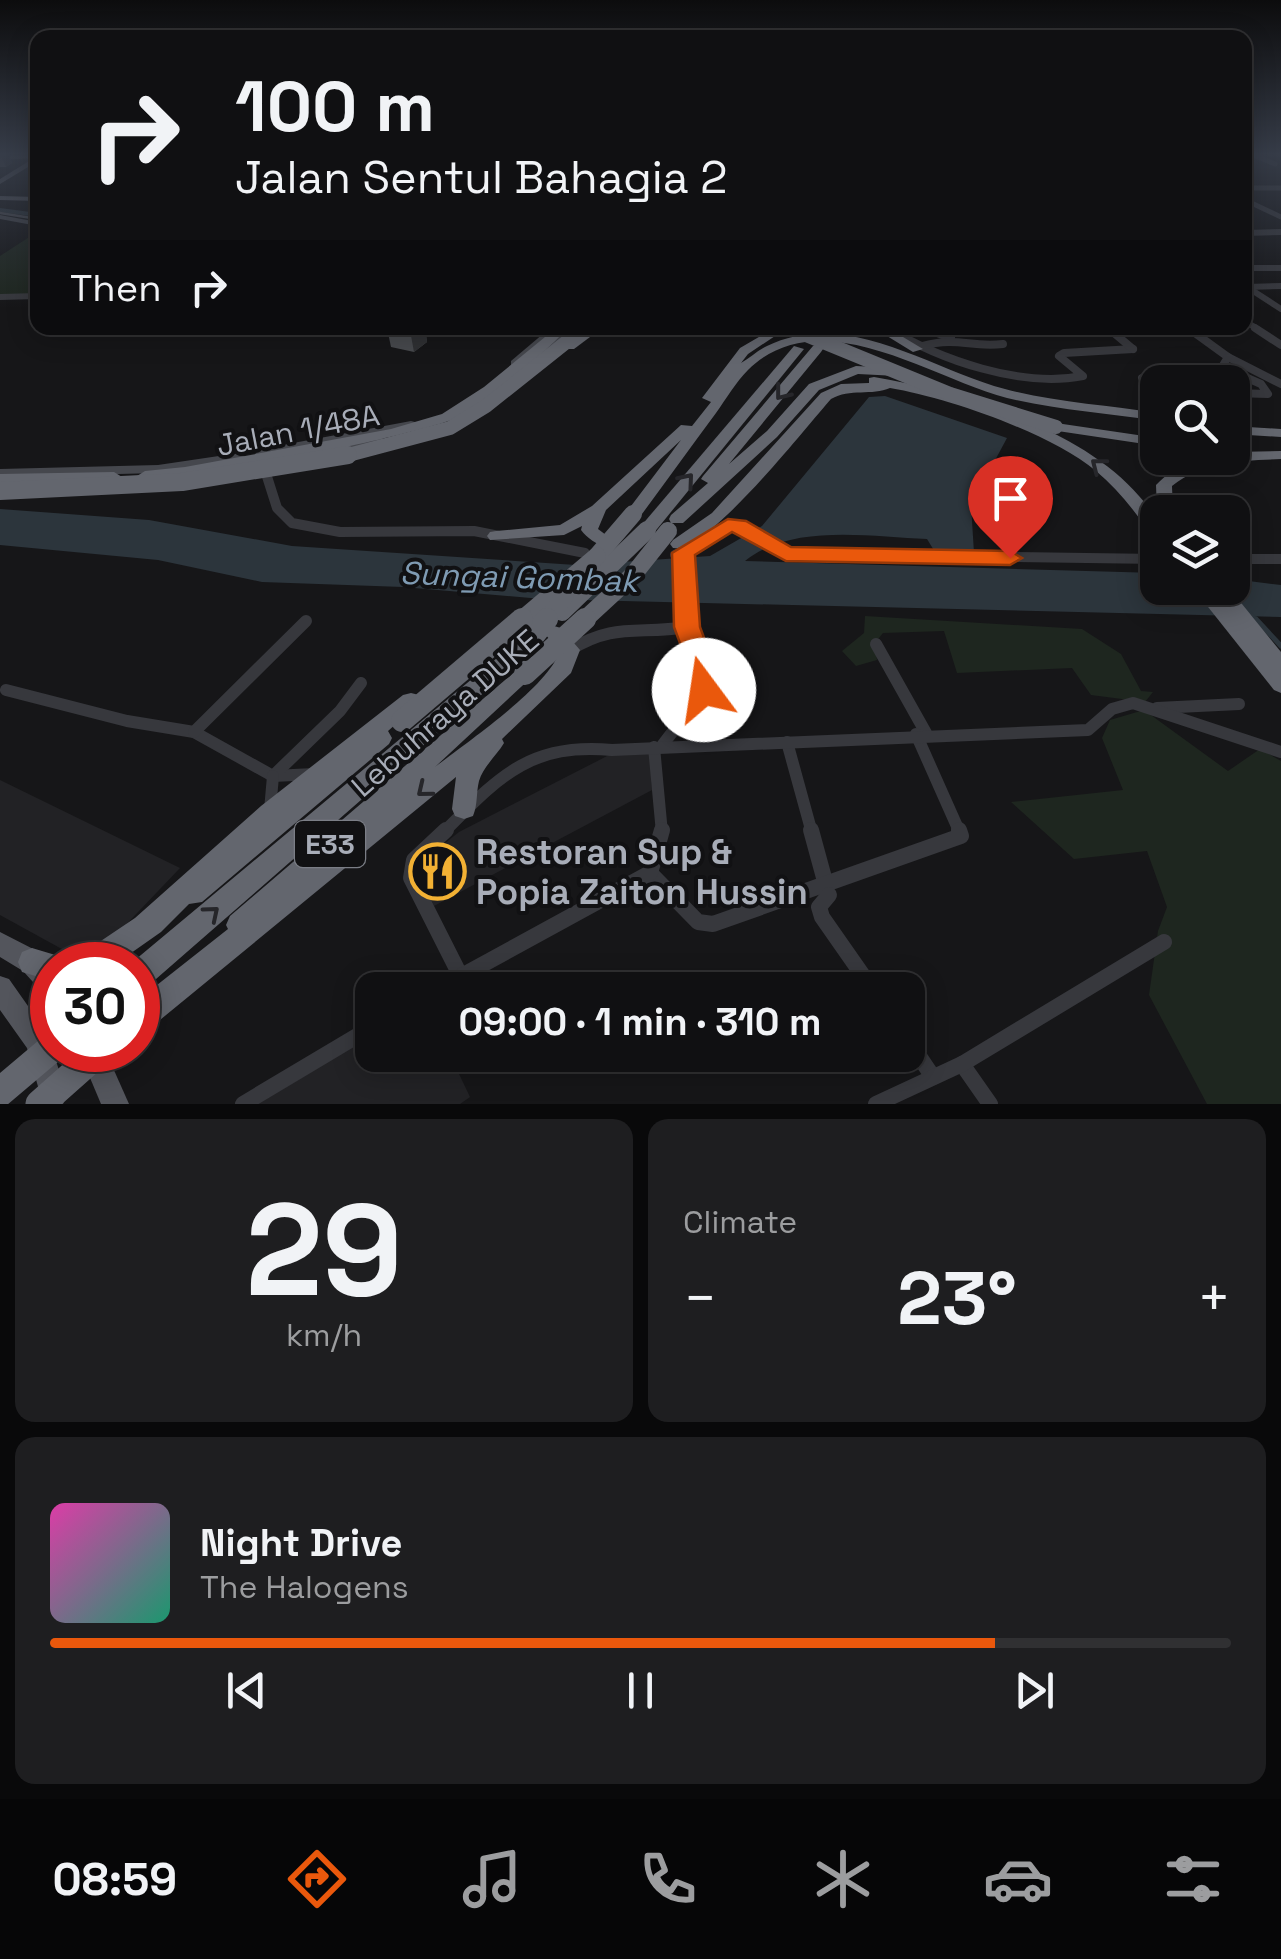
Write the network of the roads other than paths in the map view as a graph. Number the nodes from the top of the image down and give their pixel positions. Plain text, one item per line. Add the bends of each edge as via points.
1 (1255, 205) edge
2 (0, 216) edge
3 (1281, 217) edge
4 (30, 222) edge
5 (1281, 232) edge
6 (1252, 233) edge
7 (1252, 268) edge
8 (1281, 268) edge
9 (1267, 286) junction
10 (1281, 286) edge
11 (1252, 287) edge
12 (1252, 290) edge
13 (1281, 294) edge
14 (30, 296) edge
15 (0, 297) edge
16 (1281, 310) edge
17 (1252, 325) edge
18 (1266, 334) junction
19 (1281, 334) edge
20 (555, 335) edge
21 (555, 335) edge
22 (556, 335) edge
23 (575, 335) edge
24 (587, 335) edge
25 (768, 335) edge
26 (805, 335) edge
27 (827, 335) edge
28 (836, 335) edge
29 (886, 335) edge
30 (893, 335) edge
31 (898, 335) edge
32 (943, 335) edge
33 (1118, 335) edge
34 (1198, 335) edge
35 (803, 338) edge
36 (952, 338) junction
37 (1003, 344) dead end
38 (1281, 346) edge
39 (914, 347) junction
40 (1228, 357) junction
41 (863, 360) junction
42 (1223, 365) edge
43 (962, 371) junction
44 (1250, 379) edge
45 (1281, 384) edge
46 (920, 391) junction
47 (1250, 394) edge
48 (802, 398) junction
49 (1076, 411) junction
50 (1140, 416) edge
51 (697, 417) junction
52 (1250, 422) edge
53 (1140, 423) edge
54 (1281, 423) edge
55 (1250, 431) edge
56 (1281, 433) edge
57 (1140, 439) edge
58 (383, 440) junction
59 (1250, 445) edge
60 (1281, 446) edge
61 (1281, 455) edge
62 (1250, 456) edge
63 (262, 462) junction
64 (665, 471) junction
65 (0, 478) edge
66 (0, 491) edge
67 (1140, 508) edge
68 (598, 510) junction
69 (496, 536) junction
70 (678, 543) junction
71 (596, 550) junction
72 (1140, 559) edge
73 (1250, 559) edge
74 (1281, 559) edge
75 (1219, 605) edge
76 (1229, 605) edge
77 (306, 621) dead end
78 (687, 627) junction
79 (1244, 630) junction
80 (528, 643) junction
81 (876, 644) dead end
82 (570, 650) junction
83 (1281, 666) edge
84 (361, 683) dead end
85 (1281, 685) edge
86 (6, 690) dead end
87 (1239, 704) dead end
88 (1151, 708) junction
89 (512, 719) junction
90 (194, 732) junction
91 (921, 734) junction
92 (787, 742) junction
93 (658, 747) junction
94 (1281, 752) edge
95 (317, 774) junction
96 (274, 776) junction
97 (464, 809) junction
98 (270, 813) junction
99 (650, 873) junction
100 (827, 890) junction
101 (145, 928) junction
102 (124, 942) edge
103 (1164, 942) dead end
104 (0, 944) edge
105 (160, 957) edge
106 (30, 959) edge
107 (458, 972) edge
108 (466, 972) edge
109 (860, 972) edge
110 (0, 988) edge
111 (160, 998) edge
112 (160, 1001) edge
113 (355, 1037) edge
114 (962, 1064) junction
115 (925, 1065) edge
116 (30, 1067) edge
117 (76, 1072) edge
118 (101, 1072) edge
119 (933, 1077) junction
120 (0, 1092) edge
121 (40, 1104) edge
122 (56, 1104) edge
123 (115, 1104) edge
124 (243, 1104) edge
125 (876, 1104) edge
126 (990, 1104) edge

1 - 3 street
2 - 4 main road
5 - 6 street
7 - 8 street
9 - 10 street
9 - 11 street
9 - 13 street
12 - 16 street
14 - 15 street
17 - 18 street
18 - 19 street
18 - 38 street
20 - 65 highway via 463,409 410,429 185,472
21 - 65 main road, Jalan 1/48A via 473,398 425,421 180,467
22 - 58 main road, Jalan 1/48A via 468,412
23 - 66 highway, bridge via 486,404 424,436 163,487
24 - 58 highway, bridge via 475,420 440,434
25 - 51 highway via 724,373
26 - 41 highway, bridge
27 -> 70 highway, Lebuhraya DUKE / E33, bridge
28 - 49 highway via 986,394
29 - 39 highway
30 - 43 highway
31 - 39 street
32 - 36 street
33 - 39 street via 1134,348 1059,356 1083,376 1065,380
34 - 40 street
35 - 41 highway, bridge
80 -> 35 highway, Lebuhraya DUKE / E33, bridge via 647,530
36 - 37 street
36 - 39 street
39 - 43 highway
40 - 42 street
40 - 45 street
41 - 57 highway, bridge via 1005,414
43 - 49 highway
44 - 47 street via 1268,394
46 - 48 highway via 861,380
67 -> 46 highway, bridge via 1083,454
46 - 70 highway via 841,388 808,413 718,517
48 - 49 highway via 834,376 878,370 1024,411
48 - 70 highway
49 - 50 highway
49 - 53 highway
49 - 64 highway via 984,387 875,345 794,340 762,351 744,367
51 - 64 highway
51 - 68 highway
52 - 54 highway
55 - 56 highway
58 - 63 main road, Jalan 1/48A
59 - 60 highway
61 - 62 highway
63 - 65 main road, Jalan 1/48A via 148,481
63 - 69 street via 277,508 292,523 340,532 440,529
64 - 71 highway, bridge
68 - 69 highway via 549,534
68 - 71 highway via 589,530
69 - 71 street
70 - 72 street via 728,525 786,554
70 - 78 street
70 - 111 highway, Lebuhraya DUKE / E33, bridge via 633,575
71 - 80 highway, bridge
71 - 101 highway, bridge via 402,721
73 - 74 street
75 - 79 highway
76 - 79 highway
77 - 90 street
78 - 82 street via 606,628
78 - 93 street via 704,690
79 - 83 highway
79 - 85 highway
105 -> 80 highway, Lebuhraya DUKE / E33
81 - 91 street
82 - 89 highway via 564,668
82 - 95 highway via 549,630 500,630
84 - 96 street
86 - 90 street
87 - 88 street
88 - 91 street via 1120,704 1088,730
88 - 94 street
89 - 97 highway via 468,775
89 -> 112 highway
90 - 96 street
91 - 92 street
91 - 100 street via 962,836
92 - 93 street
92 - 100 street
93 - 97 street via 593,746 528,757
93 - 99 street via 662,840
95 - 96 street
95 - 98 highway
96 - 98 street
97 - 107 street via 453,828 414,860 411,878
98 - 101 highway
99 - 100 street via 698,922 713,924
99 - 108 street
100 - 109 street via 822,917
101 - 102 highway
103 - 114 street
104 - 106 main road
110 - 122 main road via 38,1042
113 - 124 street
114 - 119 street
114 - 126 street
115 - 119 street
116 - 120 highway, bridge
117 - 121 highway, bridge
118 - 123 main road
119 - 125 street

